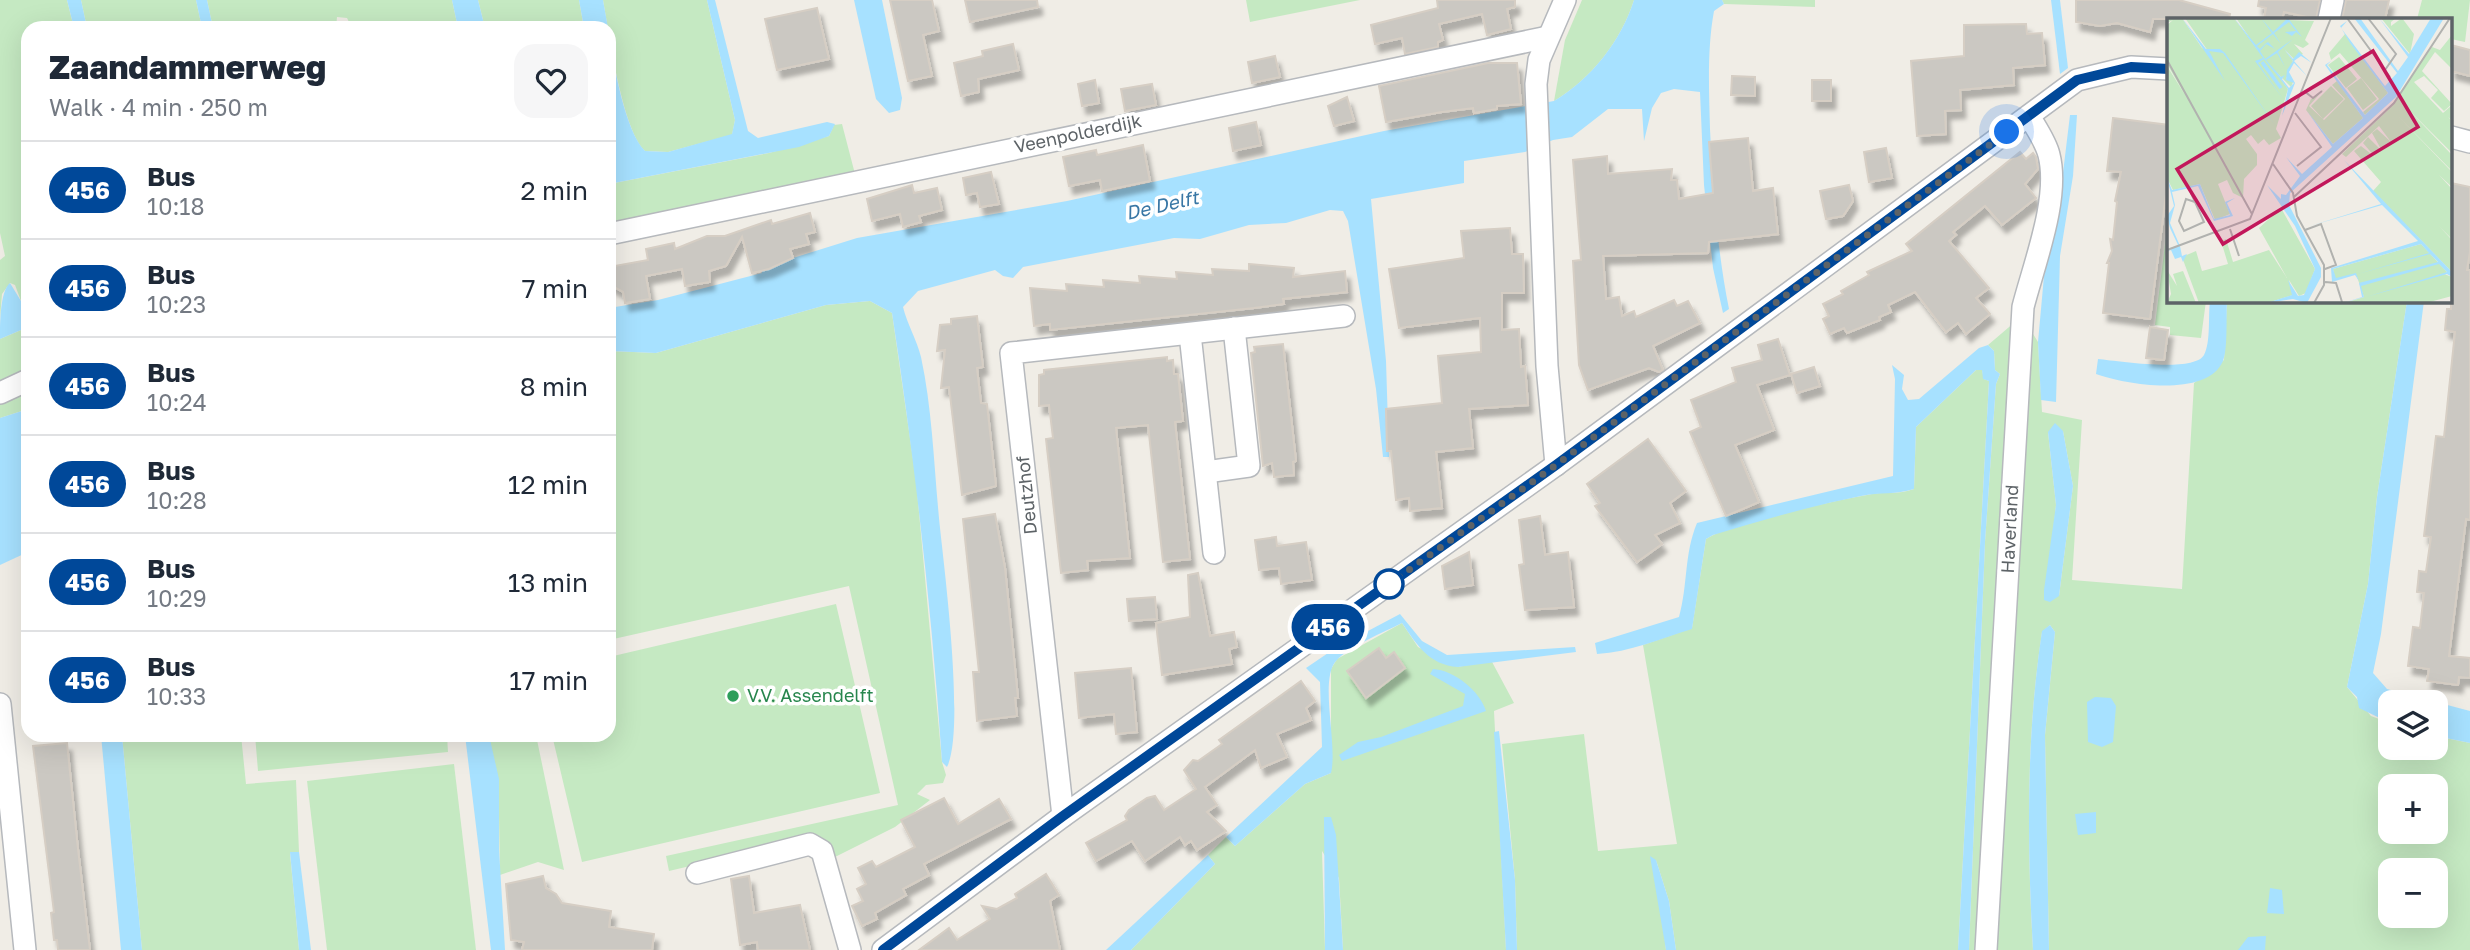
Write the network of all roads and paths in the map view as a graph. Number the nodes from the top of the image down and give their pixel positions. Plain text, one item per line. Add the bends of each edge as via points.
1 (1565, 0) edge
2 (2333, 0) edge
3 (2329, 18) edge
4 (1548, 37) junction
5 (2167, 69) edge
6 (2029, 116) junction
7 (2452, 138) edge
8 (2470, 142) edge
9 (616, 233) edge
10 (1344, 316) dead end
11 (1234, 328) junction
12 (1190, 334) junction
13 (21, 383) edge
14 (0, 393) edge
15 (1556, 465) junction
16 (1206, 472) junction
17 (1214, 553) dead end
18 (0, 704) edge
19 (0, 710) edge
20 (1063, 816) junction
21 (697, 873) dead end
22 (25, 950) edge
23 (850, 950) edge
24 (883, 950) edge
25 (1986, 950) edge

1 - 4 street
2 - 3 street
4 - 9 street, Veenpolderdijk
4 - 15 street via 1536,84 1547,366
5 - 6 street via 2131,67 2077,80
6 - 15 street
6 - 25 street, Haverland via 2049,154 2051,180 2023,307
7 - 8 street
10 - 11 street, Deutzhof
11 - 12 street, Deutzhof
11 - 16 street via 1248,466
12 - 16 street
12 - 20 street, Deutzhof via 1011,353
13 - 14 street
15 - 20 street
16 - 17 street
18 - 19 street
19 - 22 street
20 - 24 street
21 - 23 street via 810,844 822,851

